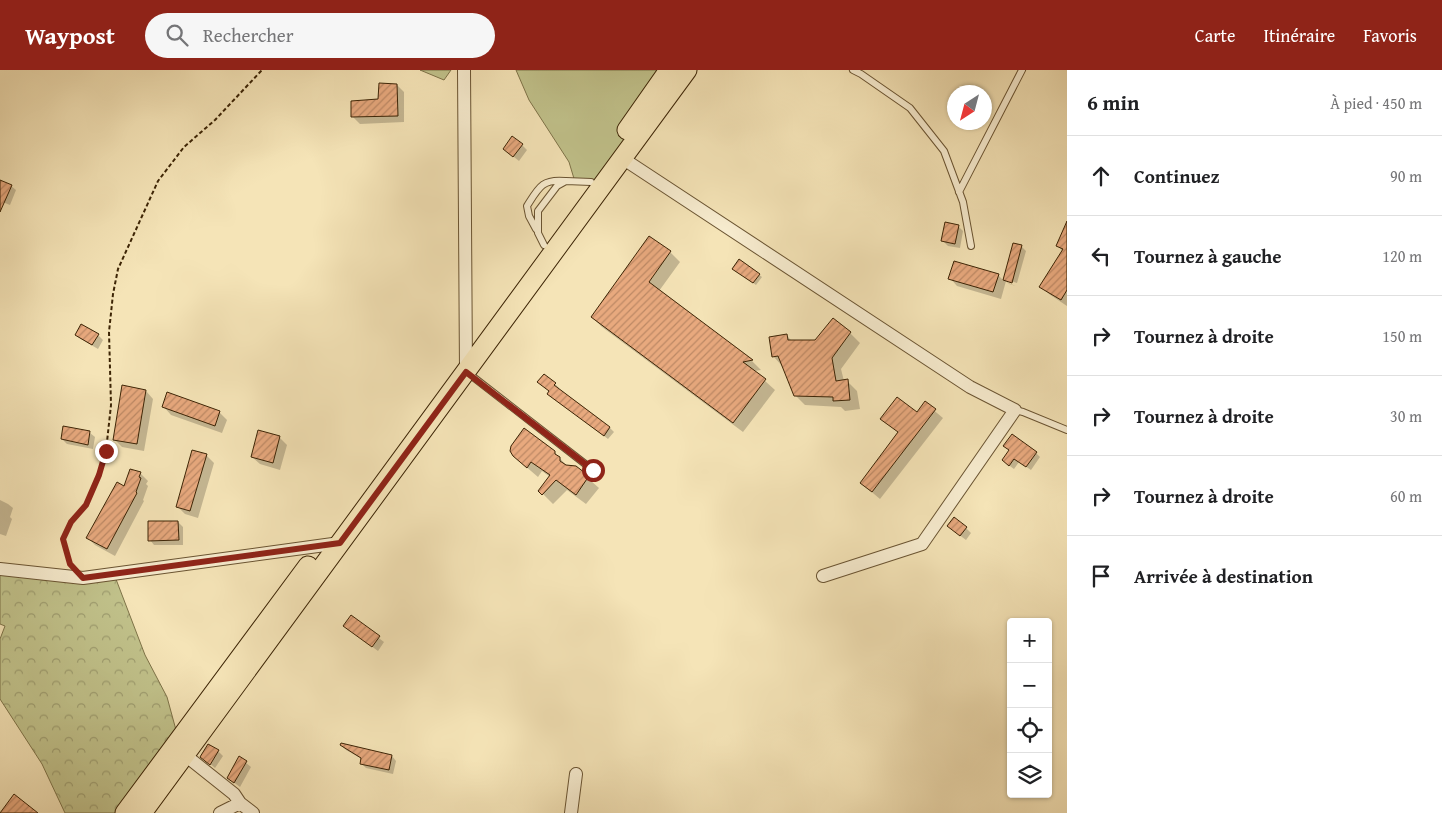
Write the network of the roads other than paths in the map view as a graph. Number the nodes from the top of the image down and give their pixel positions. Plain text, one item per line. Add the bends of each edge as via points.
1 (464, 70) edge
2 (669, 70) edge
3 (687, 70) edge
4 (853, 70) edge
5 (1022, 70) edge
6 (622, 158) junction
7 (566, 181) junction
8 (591, 182) junction
9 (959, 192) junction
10 (541, 239) junction
11 (971, 246) dead end
12 (466, 363) junction
13 (1015, 410) junction
14 (1067, 430) edge
15 (593, 470) dead end
16 (332, 544) junction
17 (0, 569) edge
18 (823, 576) dead end
19 (185, 754) junction
20 (576, 774) dead end
21 (240, 803) junction
22 (125, 813) edge
23 (142, 813) edge
24 (220, 813) edge
25 (253, 813) edge
26 (571, 813) edge

1 - 12 street
2 - 8 main road
3 - 6 main road
4 - 9 lane via 910,108 944,151
5 - 9 lane
6 - 12 main road
6 - 13 street via 970,388
7 - 8 lane
7 - 10 lane via 557,186 538,211
7 - 10 lane via 552,180 539,187 527,206
8 - 10 main road
9 - 11 lane via 964,202
10 - 12 main road via 530,267
12 - 15 lane
12 - 16 main road
13 - 14 lane
13 - 18 street via 922,544
16 - 17 street via 83,578
16 - 19 main road
16 - 22 main road
19 - 21 street via 234,794
19 - 23 main road
20 - 26 street
21 - 24 street
21 - 25 street

